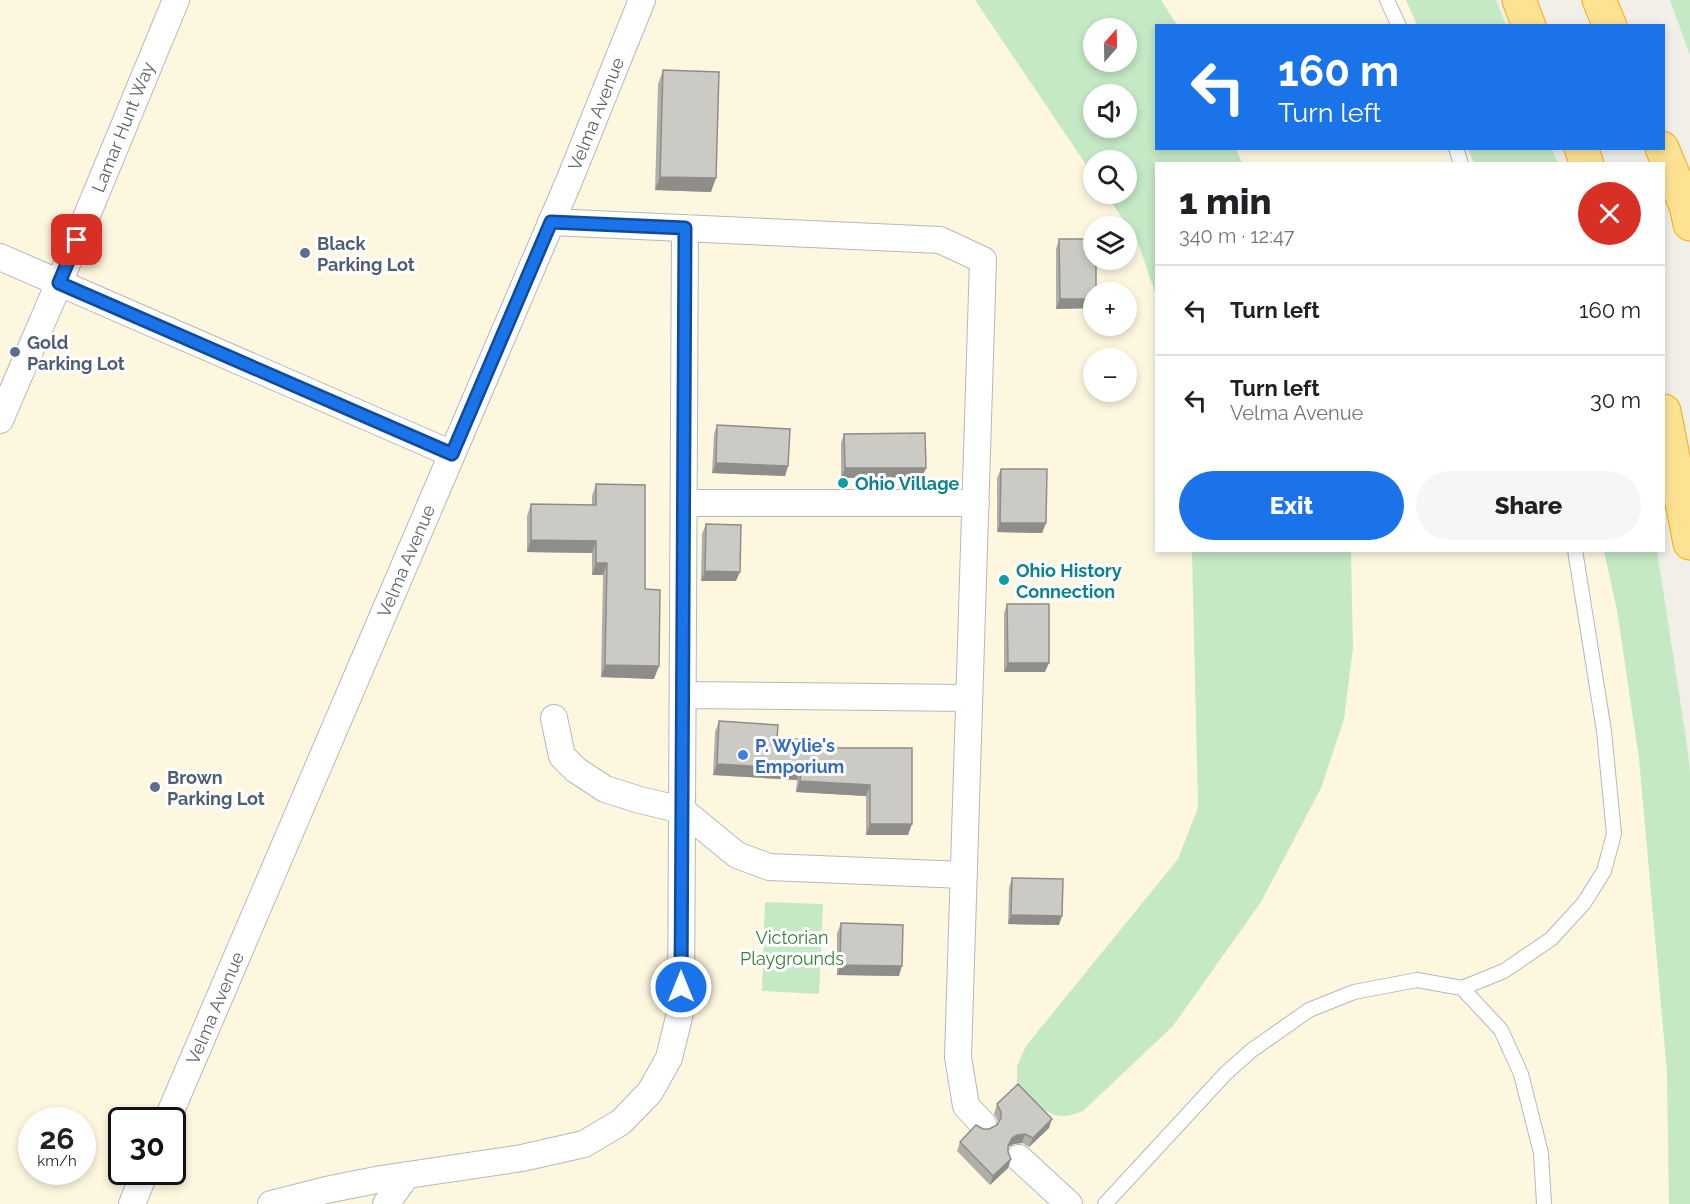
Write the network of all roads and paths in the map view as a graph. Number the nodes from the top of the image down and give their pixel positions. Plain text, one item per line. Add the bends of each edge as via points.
1 (176, 0) edge
2 (642, 0) edge
3 (1387, 0) edge
4 (1519, 0) edge
5 (1599, 0) edge
6 (1398, 24) edge
7 (1528, 24) edge
8 (1609, 24) edge
9 (1663, 150) edge
10 (551, 222) junction
11 (1690, 224) edge
12 (685, 228) junction
13 (0, 257) edge
14 (59, 283) junction
15 (1665, 416) edge
16 (0, 420) edge
17 (452, 454) junction
18 (976, 502) junction
19 (684, 503) junction
20 (1690, 543) edge
21 (1575, 552) edge
22 (683, 695) junction
23 (969, 698) junction
24 (554, 718) dead end
25 (682, 810) junction
26 (964, 875) junction
27 (1462, 988) junction
28 (173, 1107) edge
29 (983, 1124) dead end
30 (1019, 1158) dead end
31 (407, 1175) junction
32 (140, 1185) edge
33 (320, 1199) edge
34 (132, 1204) edge
35 (271, 1204) edge
36 (386, 1204) edge
37 (1069, 1204) edge
38 (1105, 1204) edge
39 (1544, 1204) edge

1 - 14 street, Lamar Hunt Way
2 - 10 street, Velma Avenue
3 - 6 lane
4 - 7 highway
5 - 8 highway
9 - 11 highway
10 - 12 street
10 - 17 street, Velma Avenue
12 - 18 street via 940,240 983,260
12 - 19 street
13 - 14 street
14 - 16 street, Lamar Hunt Way
14 - 17 street
15 - 20 highway
17 - 28 street, Velma Avenue
18 - 19 street
18 - 23 street
19 - 22 street
21 - 27 lane via 1604,731 1614,834 1604,871 1584,903 1551,939 1504,971
22 - 23 street
22 - 25 street
23 - 26 street
24 - 25 street via 562,756 576,770 605,789
25 - 26 street via 737,855 769,867
25 - 31 street via 681,1009 669,1058 650,1092 621,1122 584,1144 522,1158
26 - 29 street via 958,1057 966,1106
27 - 38 lane via 1417,980 1354,992 1309,1010 1226,1072
27 - 39 lane via 1501,1030 1521,1074 1540,1154
30 - 37 street
31 - 33 street
31 - 36 street
32 - 34 street
33 - 35 street

